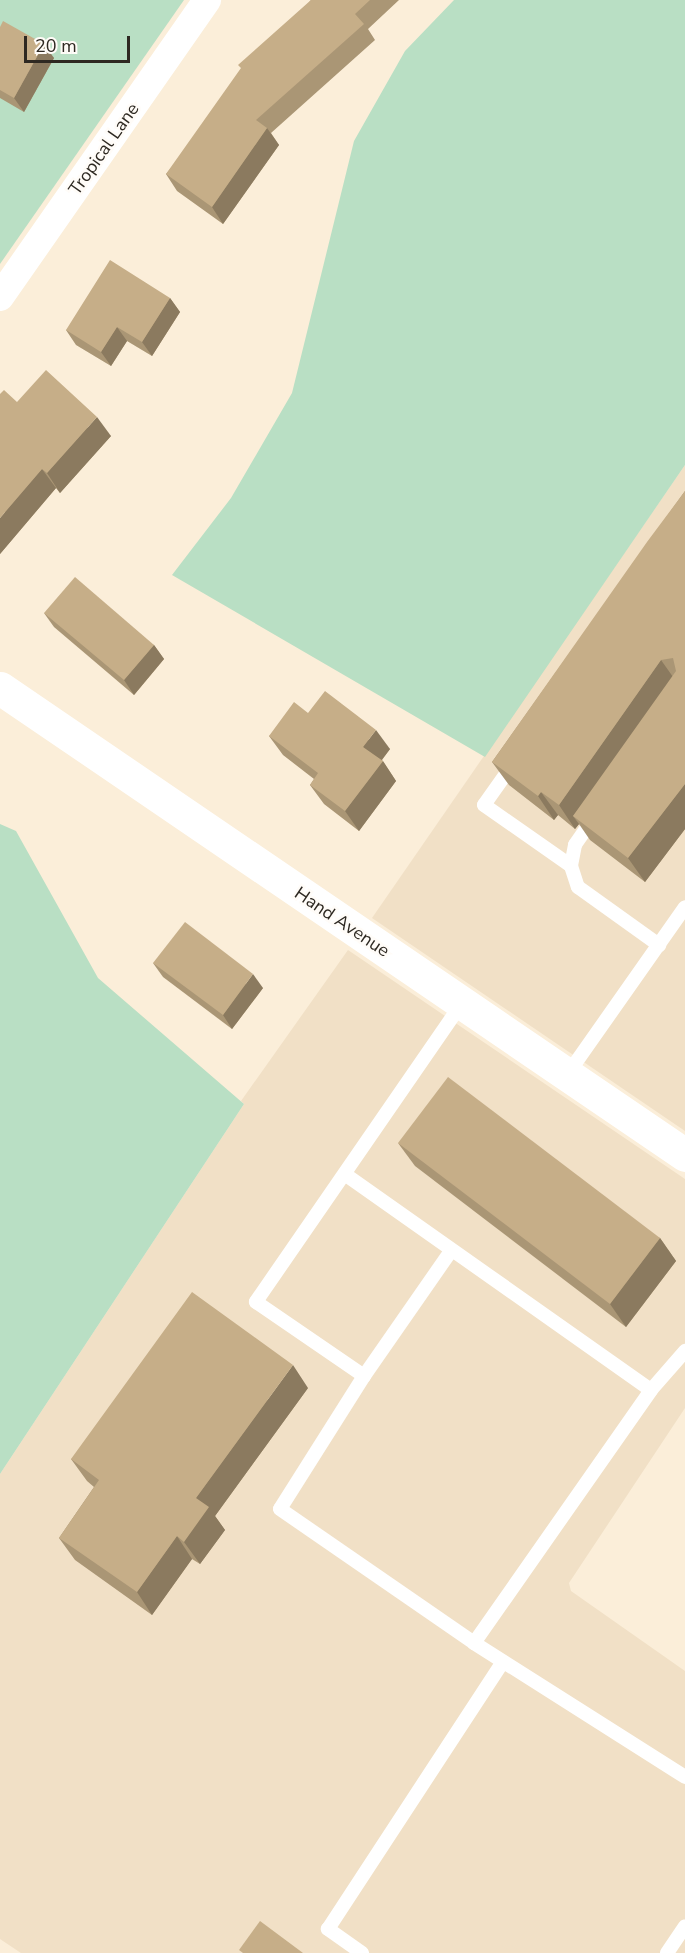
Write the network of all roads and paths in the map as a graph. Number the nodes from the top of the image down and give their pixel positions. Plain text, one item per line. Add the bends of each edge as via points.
1 (207, 0) edge
2 (0, 297) edge
3 (0, 688) edge
4 (524, 748) edge
5 (602, 806) edge
6 (571, 867) junction
7 (685, 907) edge
8 (659, 945) junction
9 (462, 1003) junction
10 (567, 1075) junction
11 (685, 1155) edge
12 (346, 1175) junction
13 (451, 1251) junction
14 (685, 1351) edge
15 (364, 1376) junction
16 (651, 1390) junction
17 (474, 1644) junction
18 (503, 1662) junction
19 (685, 1777) edge
20 (685, 1926) edge
21 (362, 1953) edge
22 (667, 1953) edge

1 - 2 street, Tropical Lane
3 - 9 street, Hand Avenue
4 - 6 lane via 484,805
5 - 6 lane via 575,845
6 - 8 lane via 578,887
7 - 8 lane
8 - 10 lane
9 - 10 street, Hand Avenue
9 - 12 lane
10 - 11 street, Hand Avenue
12 - 13 lane
12 - 15 lane via 256,1302
13 - 15 lane
13 - 16 lane
14 - 16 lane
15 - 17 lane via 280,1509
16 - 17 lane
17 - 18 lane
18 - 19 lane
18 - 21 lane via 328,1929
20 - 22 lane

